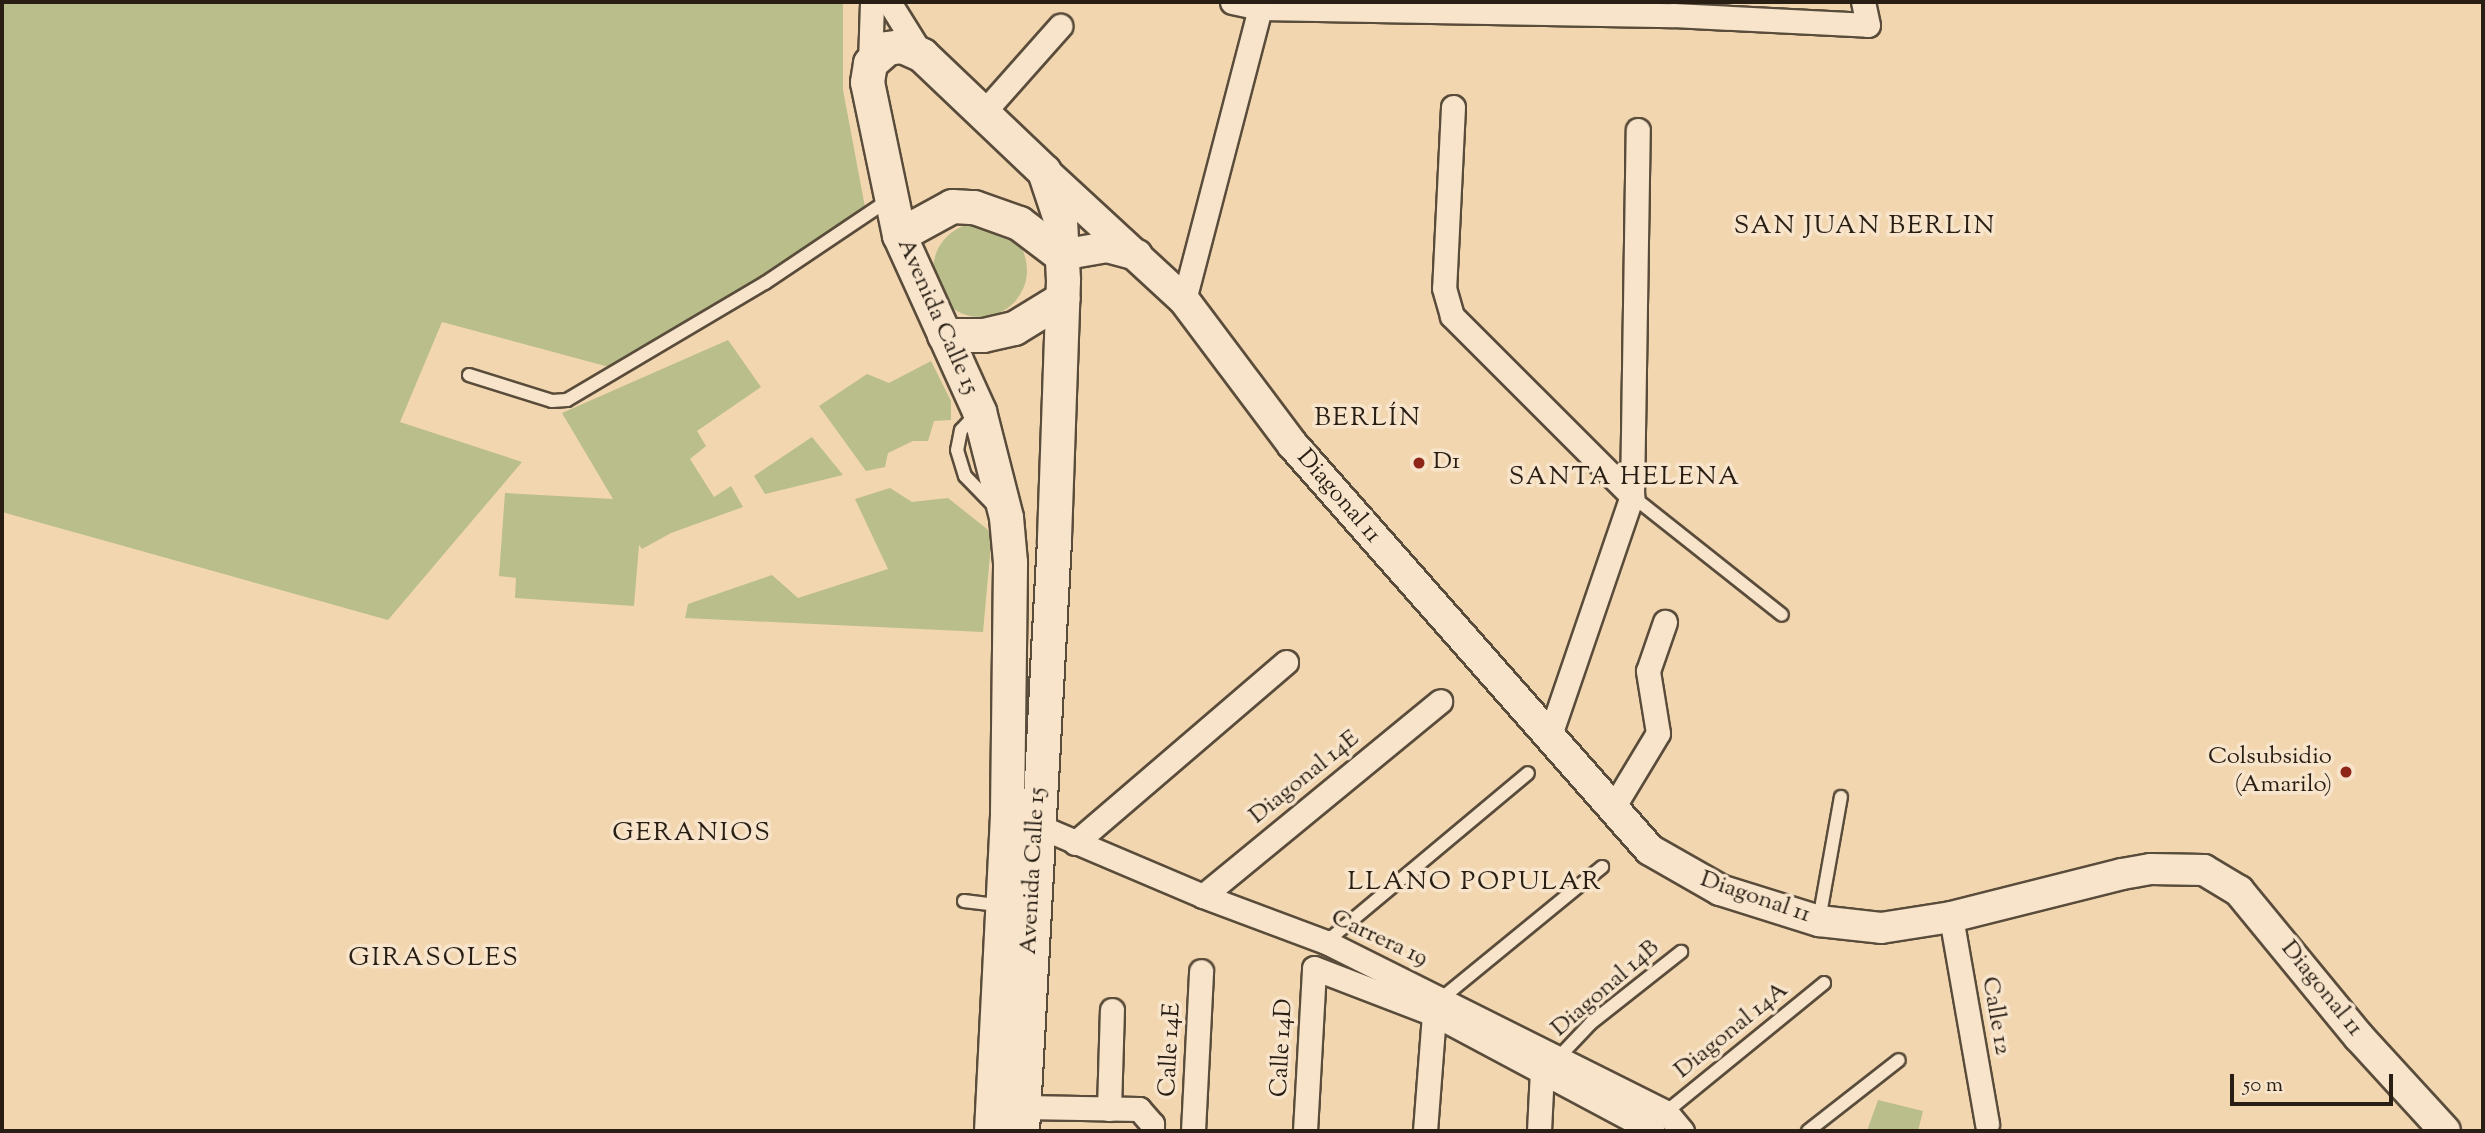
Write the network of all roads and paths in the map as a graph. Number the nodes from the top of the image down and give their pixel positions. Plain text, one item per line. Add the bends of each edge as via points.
1 (872, 2) edge
2 (889, 2) edge
3 (1232, 2) edge
4 (1863, 2) edge
5 (1260, 8) junction
6 (1559, 8) edge
7 (1672, 8) edge
8 (1743, 10) edge
9 (1060, 26) dead end
10 (922, 55) junction
11 (870, 63) junction
12 (1453, 107) dead end
13 (982, 114) junction
14 (1638, 130) dead end
15 (1044, 172) junction
16 (894, 196) junction
17 (899, 235) junction
18 (1061, 255) junction
19 (1137, 255) junction
20 (1063, 298) junction
21 (1184, 300) junction
22 (944, 335) junction
23 (469, 375) dead end
24 (1632, 496) junction
25 (1782, 615) dead end
26 (1665, 622) dead end
27 (1286, 662) dead end
28 (1440, 701) dead end
29 (1550, 735) junction
30 (1528, 773) dead end
31 (1841, 797) dead end
32 (1614, 806) junction
33 (1036, 825) junction
34 (1074, 843) junction
35 (1602, 867) dead end
36 (1203, 896) junction
37 (964, 901) dead end
38 (1003, 906) junction
39 (1951, 917) junction
40 (1819, 921) junction
41 (1326, 942) junction
42 (1681, 952) dead end
43 (1201, 971) dead end
44 (1824, 983) dead end
45 (1438, 1006) junction
46 (1112, 1010) dead end
47 (1899, 1060) dead end
48 (1550, 1064) junction
49 (1109, 1109) junction
50 (1022, 1119) edge
51 (1657, 1124) edge
52 (1987, 1124) dead end
53 (991, 1131) edge
54 (1152, 1131) edge
55 (1193, 1131) edge
56 (1305, 1131) edge
57 (1425, 1131) edge
58 (1539, 1131) edge
59 (1682, 1131) edge
60 (1808, 1131) edge
61 (2445, 1131) edge

1 - 11 street
2 - 10 street
3 - 5 street
4 - 8 street via 1868,25
5 - 6 street
5 - 21 street
6 - 7 street
7 - 8 street
9 - 13 street
10 - 11 main road via 895,47
10 - 13 main road, Avenida Calle 15
11 - 16 main road, Avenida Calle 15 via 867,82
12 - 24 street via 1444,288 1452,316
13 - 15 main road, Avenida Calle 15
14 - 24 street
15 - 18 main road, Avenida Calle 15 via 1060,219
15 - 19 street, Diagonal 11
16 - 17 main road, Avenida Calle 15
16 - 23 lane via 765,283 567,400 552,401
17 - 18 main road via 952,206 974,207 1019,223
17 - 22 main road, Avenida Calle 15
18 - 19 street via 1107,247
18 - 20 main road, Avenida Calle 15
19 - 21 street, Diagonal 11
20 - 22 main road via 1014,328 983,335
20 - 33 main road, Avenida Calle 15
21 - 29 street, Diagonal 11 via 1292,444
22 - 38 main road, Avenida Calle 15 via 979,411 1006,517 1010,562
24 - 25 lane
24 - 29 street
26 - 32 street via 1648,671 1658,733
27 - 34 street
28 - 36 street, Diagonal 14E
29 - 32 street, Diagonal 11
30 - 41 lane
31 - 40 lane
32 - 40 street, Diagonal 11 via 1650,850 1679,870 1720,890
33 - 34 street, Carrera 19
33 - 50 main road, Avenida Calle 15
34 - 36 street, Carrera 19
35 - 45 lane
36 - 41 street, Carrera 19
37 - 38 lane
38 - 53 main road, Avenida Calle 15
39 - 40 street, Diagonal 11 via 1881,928
39 - 52 street, Calle 12
39 - 61 street, Diagonal 11 via 2122,874 2163,868 2204,870 2239,891
41 - 45 street, Carrera 19
42 - 48 lane, Diagonal 14B via 1591,1023
43 - 55 street, Calle 14E
44 - 51 lane, Diagonal 14A
45 - 48 street
45 - 56 street, Calle 14D via 1314,968
45 - 57 street
46 - 49 street
47 - 60 lane
48 - 51 street
48 - 58 street
49 - 50 street
49 - 54 street via 1139,1110 1152,1124
51 - 59 street

